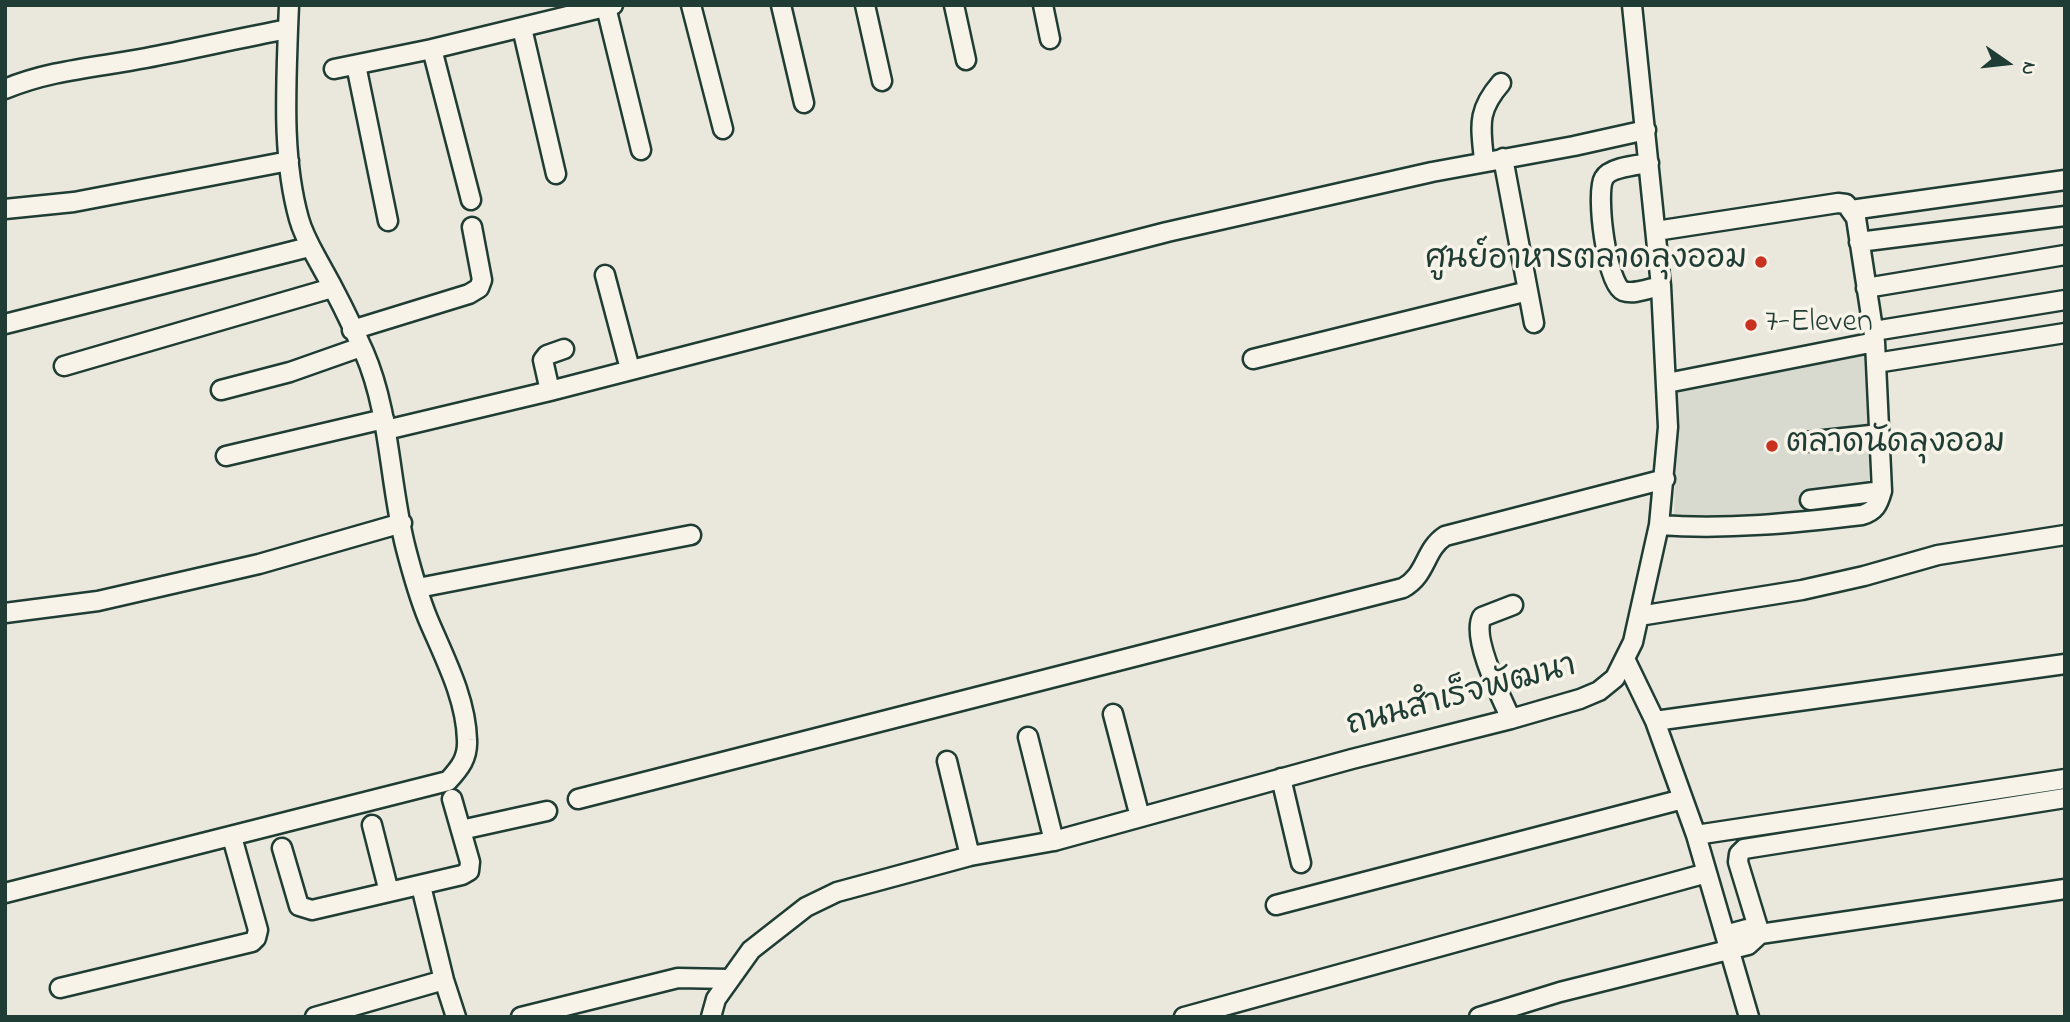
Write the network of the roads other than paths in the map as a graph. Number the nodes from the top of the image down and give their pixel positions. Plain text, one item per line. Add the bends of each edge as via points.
1 (289, 5) edge
2 (691, 5) edge
3 (781, 5) edge
4 (866, 5) edge
5 (954, 5) edge
6 (1043, 5) edge
7 (1632, 5) edge
8 (610, 6) edge
9 (522, 28) junction
10 (288, 29) junction
11 (1050, 38) dead end
12 (432, 49) junction
13 (965, 60) dead end
14 (356, 65) junction
15 (334, 69) dead end
16 (882, 81) dead end
17 (1501, 83) dead end
18 (5, 89) edge
19 (804, 103) dead end
20 (723, 129) dead end
21 (1646, 130) junction
22 (641, 150) dead end
23 (1503, 158) junction
24 (289, 161) junction
25 (1484, 161) junction
26 (1649, 163) junction
27 (556, 174) dead end
28 (2065, 180) edge
29 (471, 200) dead end
30 (5, 209) edge
31 (1851, 210) junction
32 (2065, 216) edge
33 (388, 220) dead end
34 (472, 227) dead end
35 (1656, 231) junction
36 (1859, 243) junction
37 (309, 247) junction
38 (2065, 255) edge
39 (605, 275) dead end
40 (1661, 286) junction
41 (332, 288) junction
42 (1866, 288) junction
43 (1528, 291) junction
44 (2065, 300) edge
45 (1534, 323) dead end
46 (5, 324) edge
47 (352, 330) junction
48 (2065, 333) edge
49 (1874, 337) junction
50 (361, 347) junction
51 (564, 349) dead end
52 (1253, 359) dead end
53 (1876, 363) junction
54 (64, 366) dead end
55 (630, 369) junction
56 (1667, 383) junction
57 (221, 390) dead end
58 (550, 391) junction
59 (385, 425) junction
60 (1880, 434) junction
61 (1805, 442) dead end
62 (226, 456) dead end
63 (1665, 479) junction
64 (1882, 492) junction
65 (1810, 499) dead end
66 (401, 523) junction
67 (1658, 525) junction
68 (691, 535) dead end
69 (2065, 536) edge
70 (418, 588) junction
71 (1513, 606) dead end
72 (5, 612) edge
73 (1639, 616) junction
74 (1625, 659) junction
75 (2065, 664) edge
76 (1114, 714) dead end
77 (1511, 719) junction
78 (1655, 721) junction
79 (1028, 737) dead end
80 (947, 761) dead end
81 (1281, 778) junction
82 (2065, 779) edge
83 (2065, 798) edge
84 (452, 799) dead end
85 (578, 799) dead end
86 (1683, 799) junction
87 (547, 811) dead end
88 (1140, 817) junction
89 (372, 825) dead end
90 (461, 830) junction
91 (1696, 835) junction
92 (232, 837) junction
93 (1054, 841) junction
94 (282, 848) dead end
95 (970, 856) junction
96 (1301, 863) dead end
97 (1707, 873) junction
98 (421, 886) junction
99 (2065, 890) edge
100 (389, 892) junction
101 (5, 893) edge
102 (1276, 905) dead end
103 (1760, 934) junction
104 (1728, 942) junction
105 (729, 979) junction
106 (444, 980) junction
107 (60, 988) dead end
108 (315, 1017) edge
109 (456, 1017) edge
110 (521, 1017) edge
111 (711, 1017) edge
112 (1184, 1017) edge
113 (1479, 1017) edge
114 (1749, 1017) edge

1 - 10 street
2 - 20 street
3 - 19 street
4 - 16 street
5 - 13 street
6 - 11 street
7 - 21 street, ถนนสำเร็จพัฒนา
8 - 9 street
8 - 22 street
9 - 12 street
9 - 27 street
10 - 18 street via 67,71
10 - 24 street
12 - 14 street
12 - 29 street
14 - 15 street
14 - 33 street
17 - 25 street via 1485,105 1481,122
21 - 23 street
21 - 26 street, ถนนสำเร็จพัฒนา
23 - 25 street
23 - 43 street
24 - 30 street via 74,202
24 - 37 street
25 - 55 street via 1167,232
26 - 35 street, ถนนสำเร็จพัฒนา
26 - 40 street via 1604,176 1601,204 1616,286 1633,292
28 - 31 street
31 - 35 street via 1838,203
31 - 36 street
32 - 36 street
34 - 47 street via 482,280 479,288
35 - 40 street, ถนนสำเร็จพัฒนา
36 - 42 street
37 - 41 street
37 - 46 street
38 - 42 street
39 - 55 street
40 - 56 street, ถนนสำเร็จพัฒนา
41 - 47 street
41 - 54 street
42 - 49 street
43 - 45 street
43 - 52 street
44 - 49 street
47 - 50 street
48 - 53 street
49 - 53 street
49 - 56 street
50 - 57 street
50 - 59 street
51 - 58 street via 543,360
53 - 60 street
55 - 58 street
56 - 63 street, ถนนสำเร็จพัฒนา
58 - 59 street
59 - 62 street
59 - 66 street
60 - 61 street
60 - 64 street
63 - 67 street, ถนนสำเร็จพัฒนา
63 - 85 street via 1445,536 1437,541 1415,581 1403,588
64 - 65 street
64 - 67 street via 1873,512 1862,516 1740,527
66 - 70 street
66 - 72 street via 259,564 98,601
67 - 73 street, ถนนสำเร็จพัฒนา
68 - 70 street
69 - 73 street via 1938,555 1802,590
70 - 92 street via 451,670 465,722 463,764 448,781
71 - 77 street via 1482,617 1478,624 1485,655
73 - 74 street, ถนนสำเร็จพัฒนา
74 - 77 street, ถนนสำเร็จพัฒนา via 1615,678 1599,691
74 - 78 street
75 - 78 street
76 - 88 street
77 - 81 street, ถนนสำเร็จพัฒนา
78 - 86 street
79 - 93 street
80 - 95 street
81 - 88 street, ถนนสำเร็จพัฒนา
81 - 96 street
82 - 91 street
83 - 103 street via 1744,849 1738,862
84 - 90 street
86 - 91 street
86 - 102 street
87 - 90 street
88 - 93 street, ถนนสำเร็จพัฒนา
89 - 100 street
90 - 98 street via 469,871
91 - 97 street
92 - 101 street
92 - 107 street via 258,930 252,942
93 - 95 street, ถนนสำเร็จพัฒนา
94 - 100 street via 299,906 304,909
95 - 105 street, ถนนสำเร็จพัฒนา via 837,892 806,907 751,950
97 - 104 street
97 - 112 street
98 - 100 street
98 - 106 street
99 - 103 street
103 - 104 street via 1747,929
104 - 113 street
104 - 114 street
105 - 110 street via 678,978
105 - 111 street, ถนนสำเร็จพัฒนา
106 - 108 street
106 - 109 street

